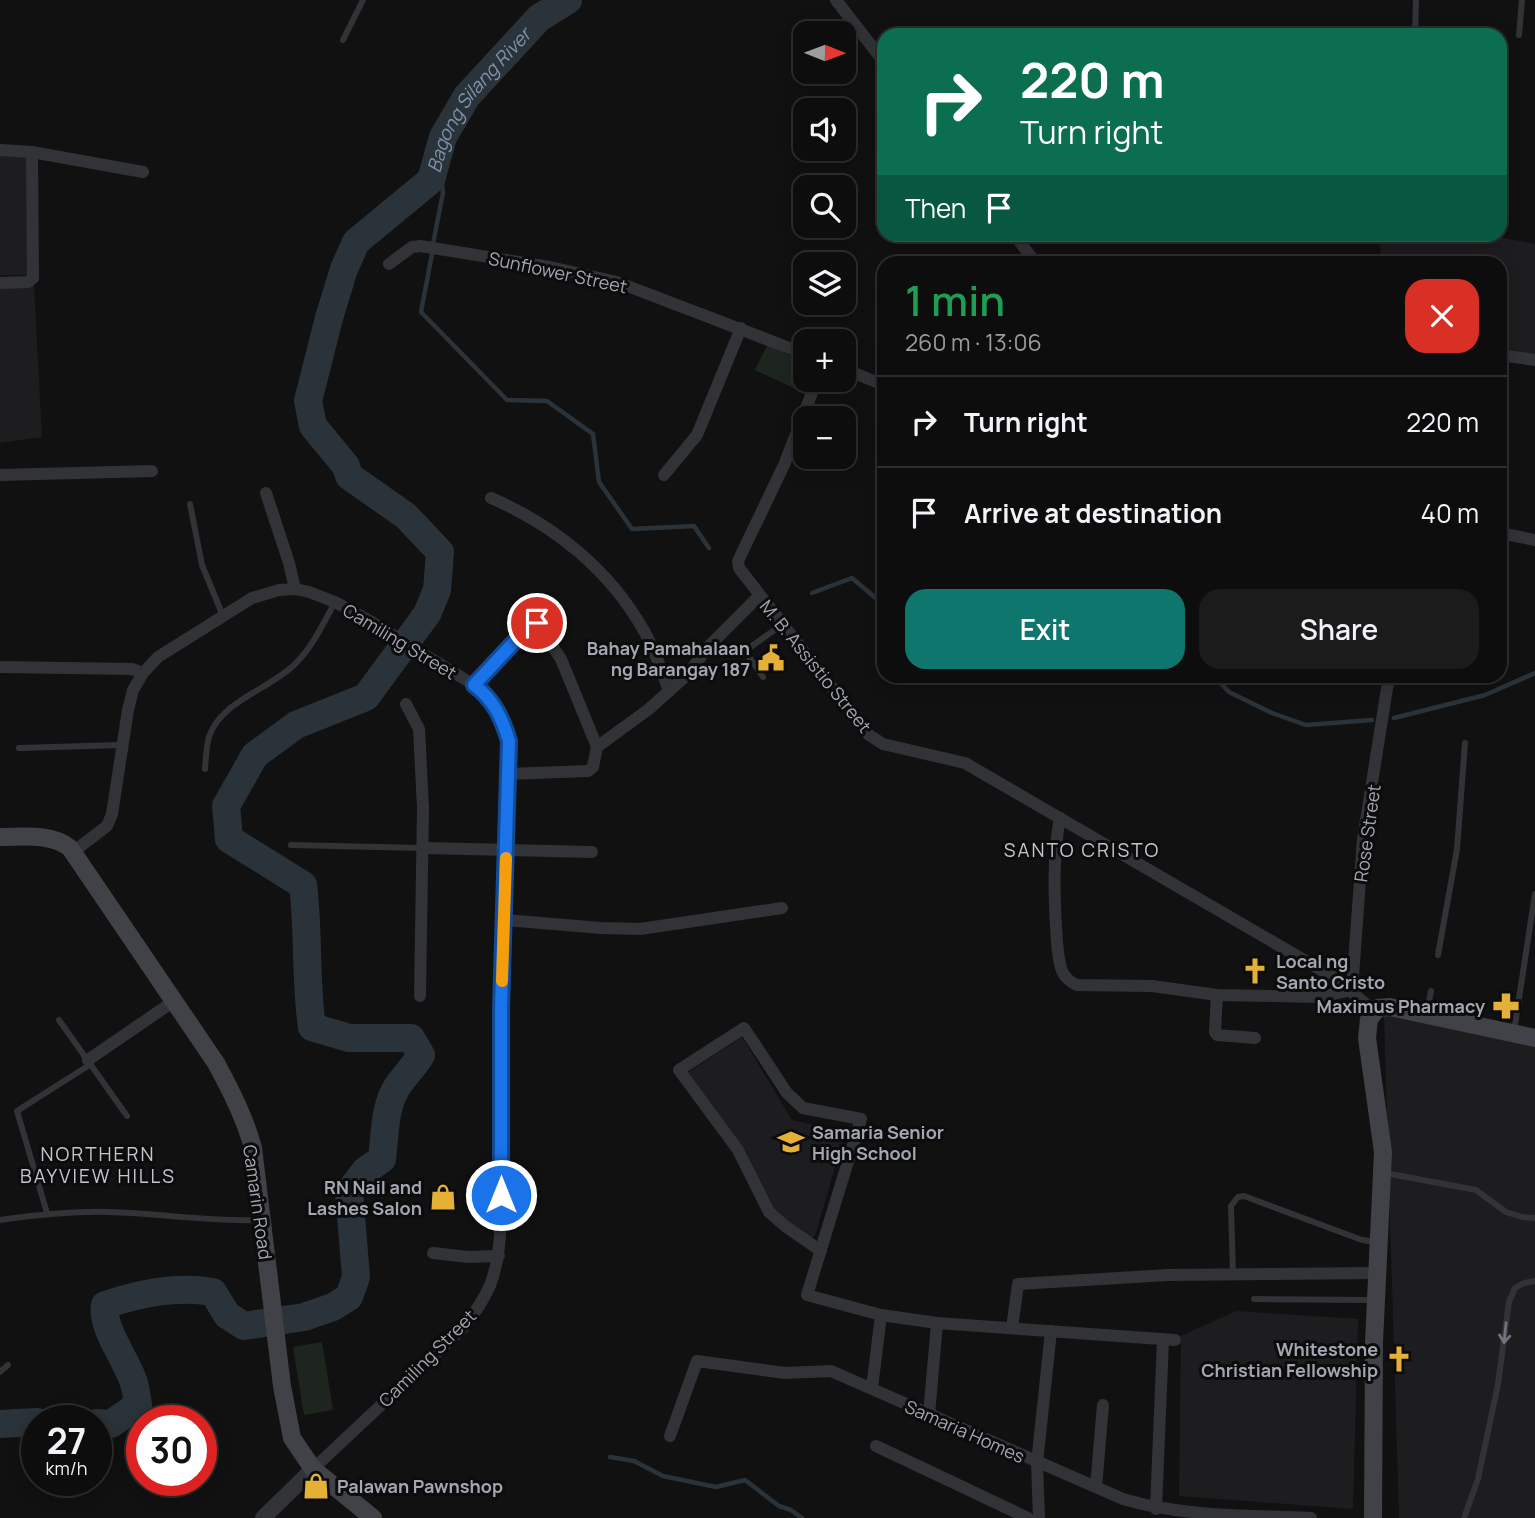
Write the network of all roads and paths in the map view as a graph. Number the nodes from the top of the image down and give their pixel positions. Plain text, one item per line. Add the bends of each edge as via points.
1 (363, 0) edge
2 (835, 0) edge
3 (1416, 0) edge
4 (1522, 0) edge
5 (1415, 28) edge
6 (1519, 35) dead end
7 (343, 40) dead end
8 (877, 53) edge
9 (0, 150) edge
10 (32, 152) junction
11 (144, 172) dead end
12 (389, 264) dead end
13 (0, 283) edge
14 (741, 328) junction
15 (793, 349) edge
16 (1507, 356) edge
17 (1535, 360) edge
18 (856, 374) edge
19 (877, 382) edge
20 (812, 392) edge
21 (152, 471) dead end
22 (0, 475) edge
23 (664, 475) dead end
24 (266, 493) dead end
25 (491, 498) dead end
26 (190, 504) dead end
27 (1507, 534) edge
28 (1535, 540) edge
29 (295, 589) junction
30 (760, 595) junction
31 (335, 602) junction
32 (223, 616) junction
33 (783, 624) junction
34 (0, 667) edge
35 (143, 673) junction
36 (763, 677) dead end
37 (1388, 683) edge
38 (474, 685) junction
39 (669, 691) junction
40 (406, 704) dead end
41 (1465, 743) dead end
42 (122, 746) junction
43 (597, 747) junction
44 (19, 748) dead end
45 (205, 769) dead end
46 (508, 774) junction
47 (1060, 818) junction
48 (0, 837) edge
49 (291, 845) dead end
50 (424, 848) junction
51 (506, 850) junction
52 (73, 852) junction
53 (592, 852) dead end
54 (1535, 894) edge
55 (782, 908) dead end
56 (504, 920) junction
57 (1438, 955) dead end
58 (1352, 990) junction
59 (1431, 991) dead end
60 (1217, 995) junction
61 (420, 996) dead end
62 (174, 1001) junction
63 (1374, 1011) junction
64 (1426, 1015) junction
65 (59, 1020) dead end
66 (1514, 1033) junction
67 (1255, 1038) dead end
68 (1535, 1038) edge
69 (89, 1062) junction
70 (127, 1116) dead end
71 (1383, 1173) junction
72 (47, 1213) junction
73 (1535, 1218) edge
74 (0, 1220) edge
75 (261, 1220) junction
76 (1378, 1241) junction
77 (821, 1251) junction
78 (433, 1253) dead end
79 (499, 1256) junction
80 (1376, 1273) junction
81 (1233, 1275) junction
82 (1535, 1281) edge
83 (1254, 1299) dead end
84 (1376, 1300) junction
85 (881, 1314) junction
86 (937, 1323) junction
87 (1012, 1328) junction
88 (1051, 1331) junction
89 (8, 1365) dead end
90 (0, 1373) edge
91 (872, 1388) junction
92 (1102, 1405) dead end
93 (929, 1415) junction
94 (670, 1436) dead end
95 (876, 1446) dead end
96 (1037, 1463) junction
97 (313, 1469) junction
98 (1096, 1487) junction
99 (1156, 1509) junction
100 (1180, 1515) edge
101 (263, 1518) edge
102 (373, 1518) edge
103 (1028, 1518) edge
104 (1039, 1518) edge
105 (1311, 1518) edge
106 (1373, 1518) edge
107 (1464, 1518) edge

1 - 7 lane
2 - 8 street
3 - 5 lane
4 - 6 lane
9 - 10 street
10 - 11 street
10 - 13 street via 33,278 31,282
12 - 14 street, Sunflower Street via 420,246 550,267 617,282
14 - 15 street, Sunflower Street
14 - 23 street via 697,435
16 - 17 street
18 - 19 street
20 - 30 street, M. B. Assistio Street via 738,561
21 - 22 street
24 - 29 street
25 - 39 street via 549,529 615,587 646,634
26 - 32 lane via 202,565
27 - 28 street
29 - 31 street, Camiling Street
29 - 32 street, Camiling Street via 252,598
30 - 33 street, M. B. Assistio Street
30 - 39 street
31 - 38 street, Camiling Street
31 - 45 lane via 295,665 222,714 209,737
32 - 35 street, Camiling Street via 158,657
33 - 36 lane via 745,651
33 - 47 street, M. B. Assistio Street via 869,735 883,744 965,764
34 - 35 street via 132,669
35 - 42 street, Camiling Street via 130,700
37 - 58 street, Rose Street via 1363,839
38 - 43 street via 537,623 561,659
38 - 46 street, Camiling Street via 501,715 509,741
39 - 43 street
40 - 50 street via 419,729
41 - 57 lane via 1457,849
42 - 44 lane
42 - 52 street, Camiling Street via 107,826
43 - 46 street via 588,771
46 - 51 street, Camiling Street
47 - 58 street, M. B. Assistio Street
47 - 60 street via 1054,898 1058,953 1069,982 1166,987
48 - 52 main road via 51,838
49 - 50 lane
50 - 51 street
50 - 61 street
51 - 53 street
51 - 56 street, Camiling Street
52 - 62 main road, Camarin Road
54 - 66 lane
55 - 56 street via 640,929
56 - 79 street, Camiling Street
58 - 60 street via 1320,997
58 - 63 street, M. B. Assistio Street
59 - 64 lane
60 - 67 street via 1217,1035
62 - 69 street
62 - 75 main road, Camarin Road via 216,1063 243,1117 253,1148
63 - 64 main road via 1390,1007
63 - 71 main road via 1366,1031
64 - 66 main road
65 - 69 lane
66 - 68 main road
69 - 70 lane
69 - 72 lane via 17,1111
71 - 73 lane via 1476,1191 1506,1212
71 - 76 main road
72 - 74 lane
72 - 75 lane
75 - 97 main road, Camarin Road via 288,1427
76 - 80 main road
76 - 81 lane via 1368,1242 1238,1197 1231,1206
77 - 77 street via 861,1119 810,1111 795,1102 744,1028 678,1070 738,1150 769,1212
77 - 85 street via 807,1295
78 - 79 street
79 - 97 street, Camiling Street via 483,1303 463,1328
80 - 81 street
80 - 84 main road
81 - 87 street via 1018,1284
82 -> 107 lane via 1515,1288 1509,1302 1498,1384 1478,1479
83 - 84 lane
84 - 106 main road
85 - 86 street
85 - 91 street
86 - 87 street
86 - 93 street
87 - 88 street
88 - 96 street
88 - 99 street via 1169,1340
89 - 90 lane
91 - 93 street, Samaria Homes
91 - 94 street, Samaria Homes via 831,1371 785,1373 697,1362
92 - 98 street
93 - 96 street, Samaria Homes
95 - 103 street
96 - 98 street, Samaria Homes
96 - 104 street
97 - 101 street
97 - 102 main road, Camarin Road
98 - 99 street, Samaria Homes
99 - 100 street, Samaria Homes
100 - 105 street, Samaria Homes

